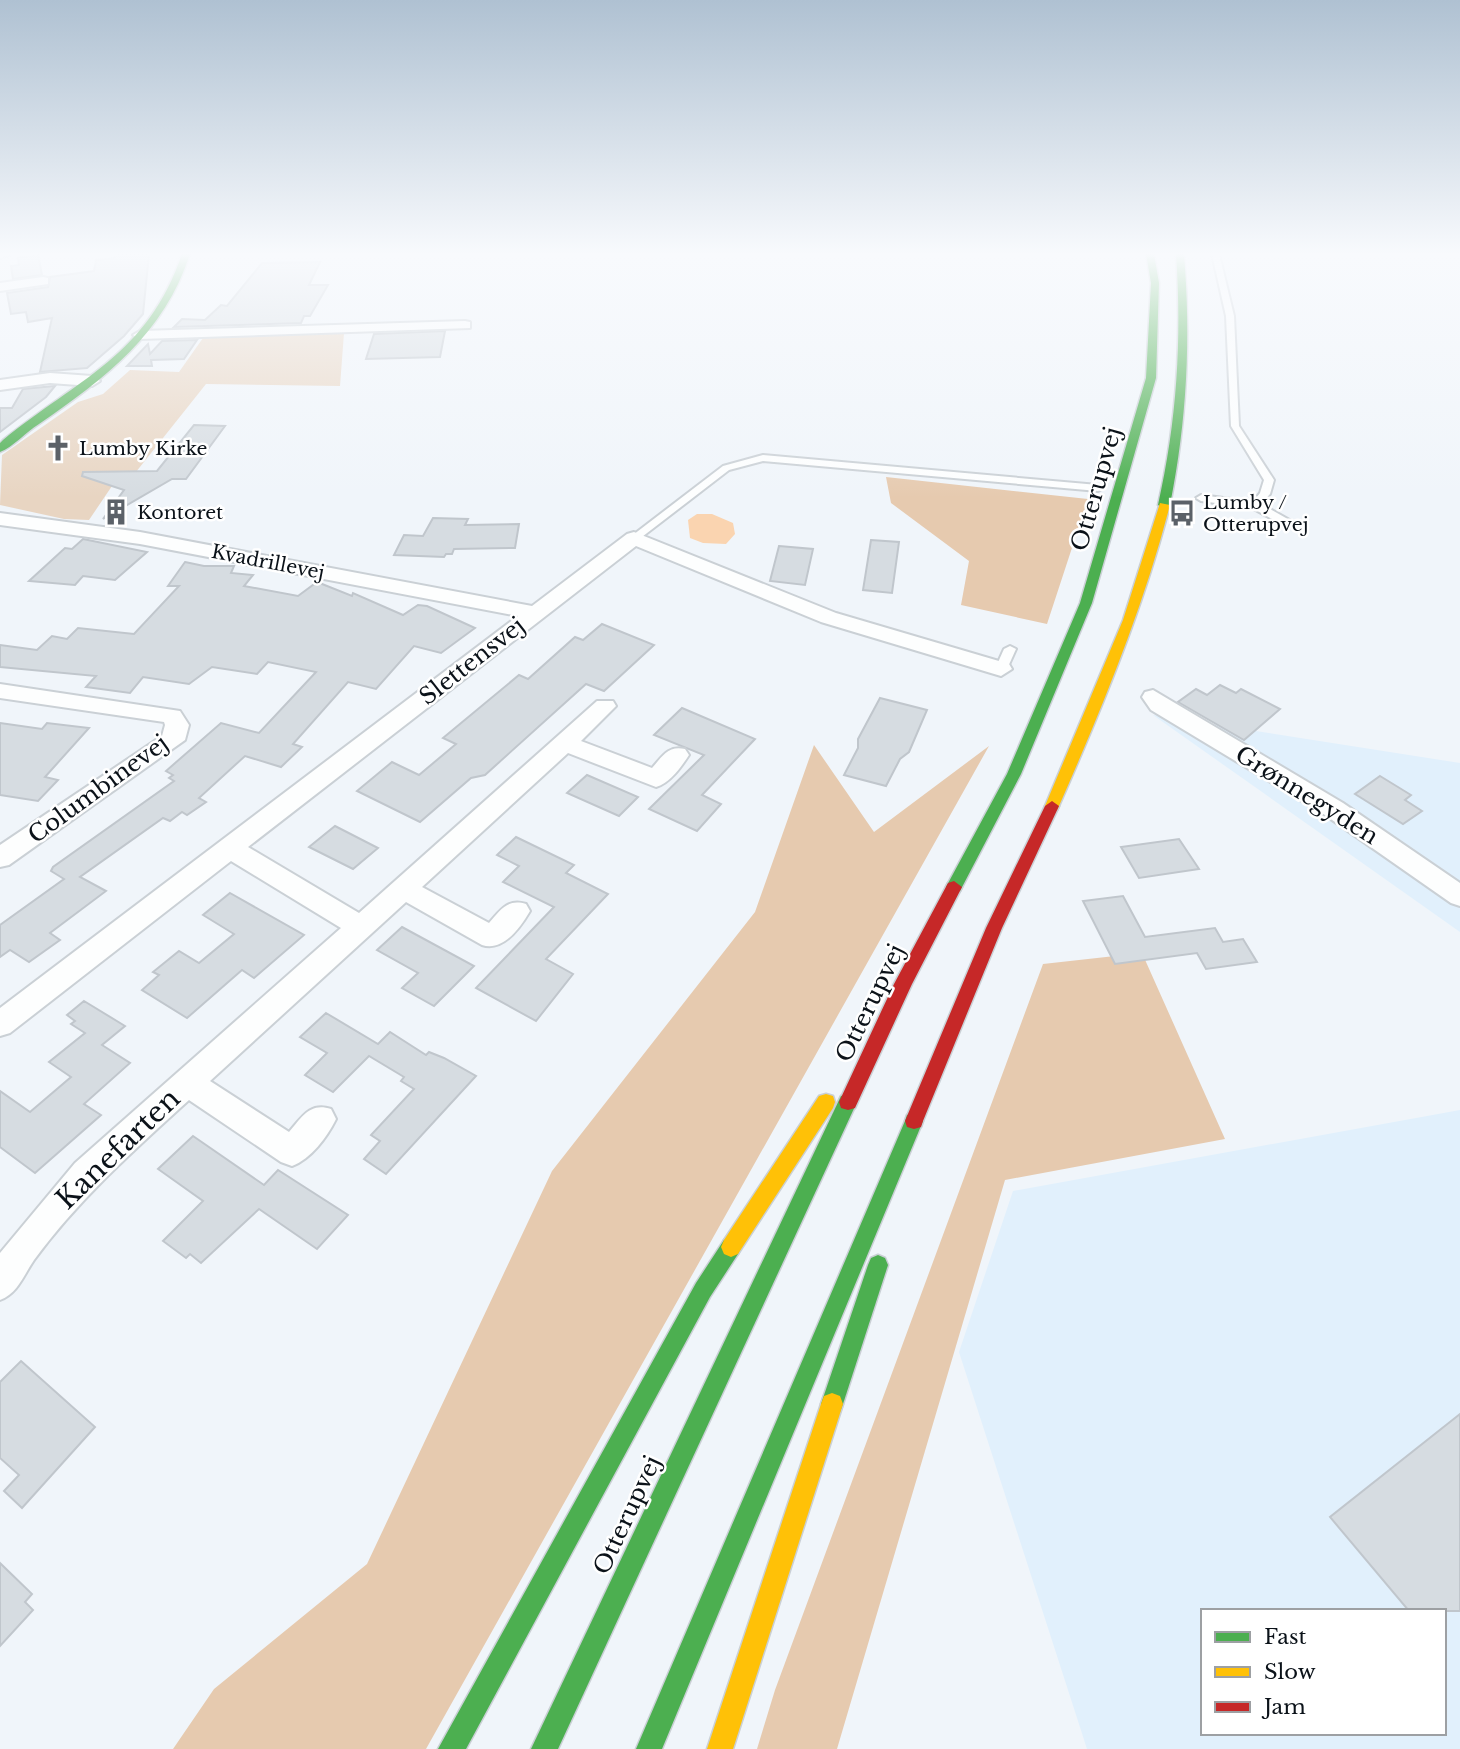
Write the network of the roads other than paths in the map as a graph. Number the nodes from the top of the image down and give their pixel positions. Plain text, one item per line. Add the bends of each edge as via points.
1 (140, 335) edge
2 (1153, 336) edge
3 (1185, 336) edge
4 (1231, 336) edge
5 (92, 381) junction
6 (0, 384) edge
7 (0, 449) edge
8 (1098, 488) dead end
9 (1201, 498) dead end
10 (1255, 505) junction
11 (0, 519) edge
12 (1289, 524) dead end
13 (634, 538) junction
14 (535, 613) junction
15 (1010, 649) dead end
16 (1001, 669) joint
17 (0, 691) edge
18 (1153, 697) dead end
19 (605, 706) dead end
20 (565, 743) junction
21 (677, 755) dead end
22 (229, 848) junction
23 (0, 859) edge
24 (404, 889) junction
25 (1460, 896) edge
26 (516, 911) dead end
27 (362, 926) junction
28 (903, 984) junction
29 (961, 1010) junction
30 (0, 1024) edge
31 (187, 1082) junction
32 (320, 1119) dead end
33 (901, 1195) dead end
34 (884, 1247) dead end
35 (0, 1283) edge
36 (451, 1749) edge
37 (544, 1749) edge
38 (649, 1749) edge
39 (720, 1749) edge

1 - 5 main road
2 - 28 main road, Otterupvej via 1151,378 1086,603 1014,774
3 - 29 main road via 1185,380 1171,484 1133,613
4 - 10 lane via 1236,426 1269,480
5 - 6 street via 50,378
5 - 7 main road via 25,426
8 - 13 lane via 763,458 726,468
9 - 10 lane
10 - 12 lane
11 - 14 street, Kvadrillevej via 140,538
13 - 14 street, Slettensvej
13 - 16 street via 861,629
14 - 22 street, Slettensvej
15 - 16 lane
17 - 23 street, Columbinevej via 172,716 177,724 173,740
18 - 25 street, Grønnegyden via 1159,705 1334,809
19 - 20 street, Kanefarten
20 - 21 street via 656,779
20 - 24 street, Kanefarten
22 - 27 street
22 - 30 street, Slettensvej
24 - 26 street via 492,939
24 - 27 street, Kanefarten
27 - 31 street, Kanefarten
28 - 36 main road via 703,1290
28 - 37 main road, Otterupvej
29 - 33 main road
29 - 38 main road
31 - 32 street, Kanefarten via 292,1152
31 - 35 street, Kanefarten via 86,1173 22,1249
34 - 39 main road

